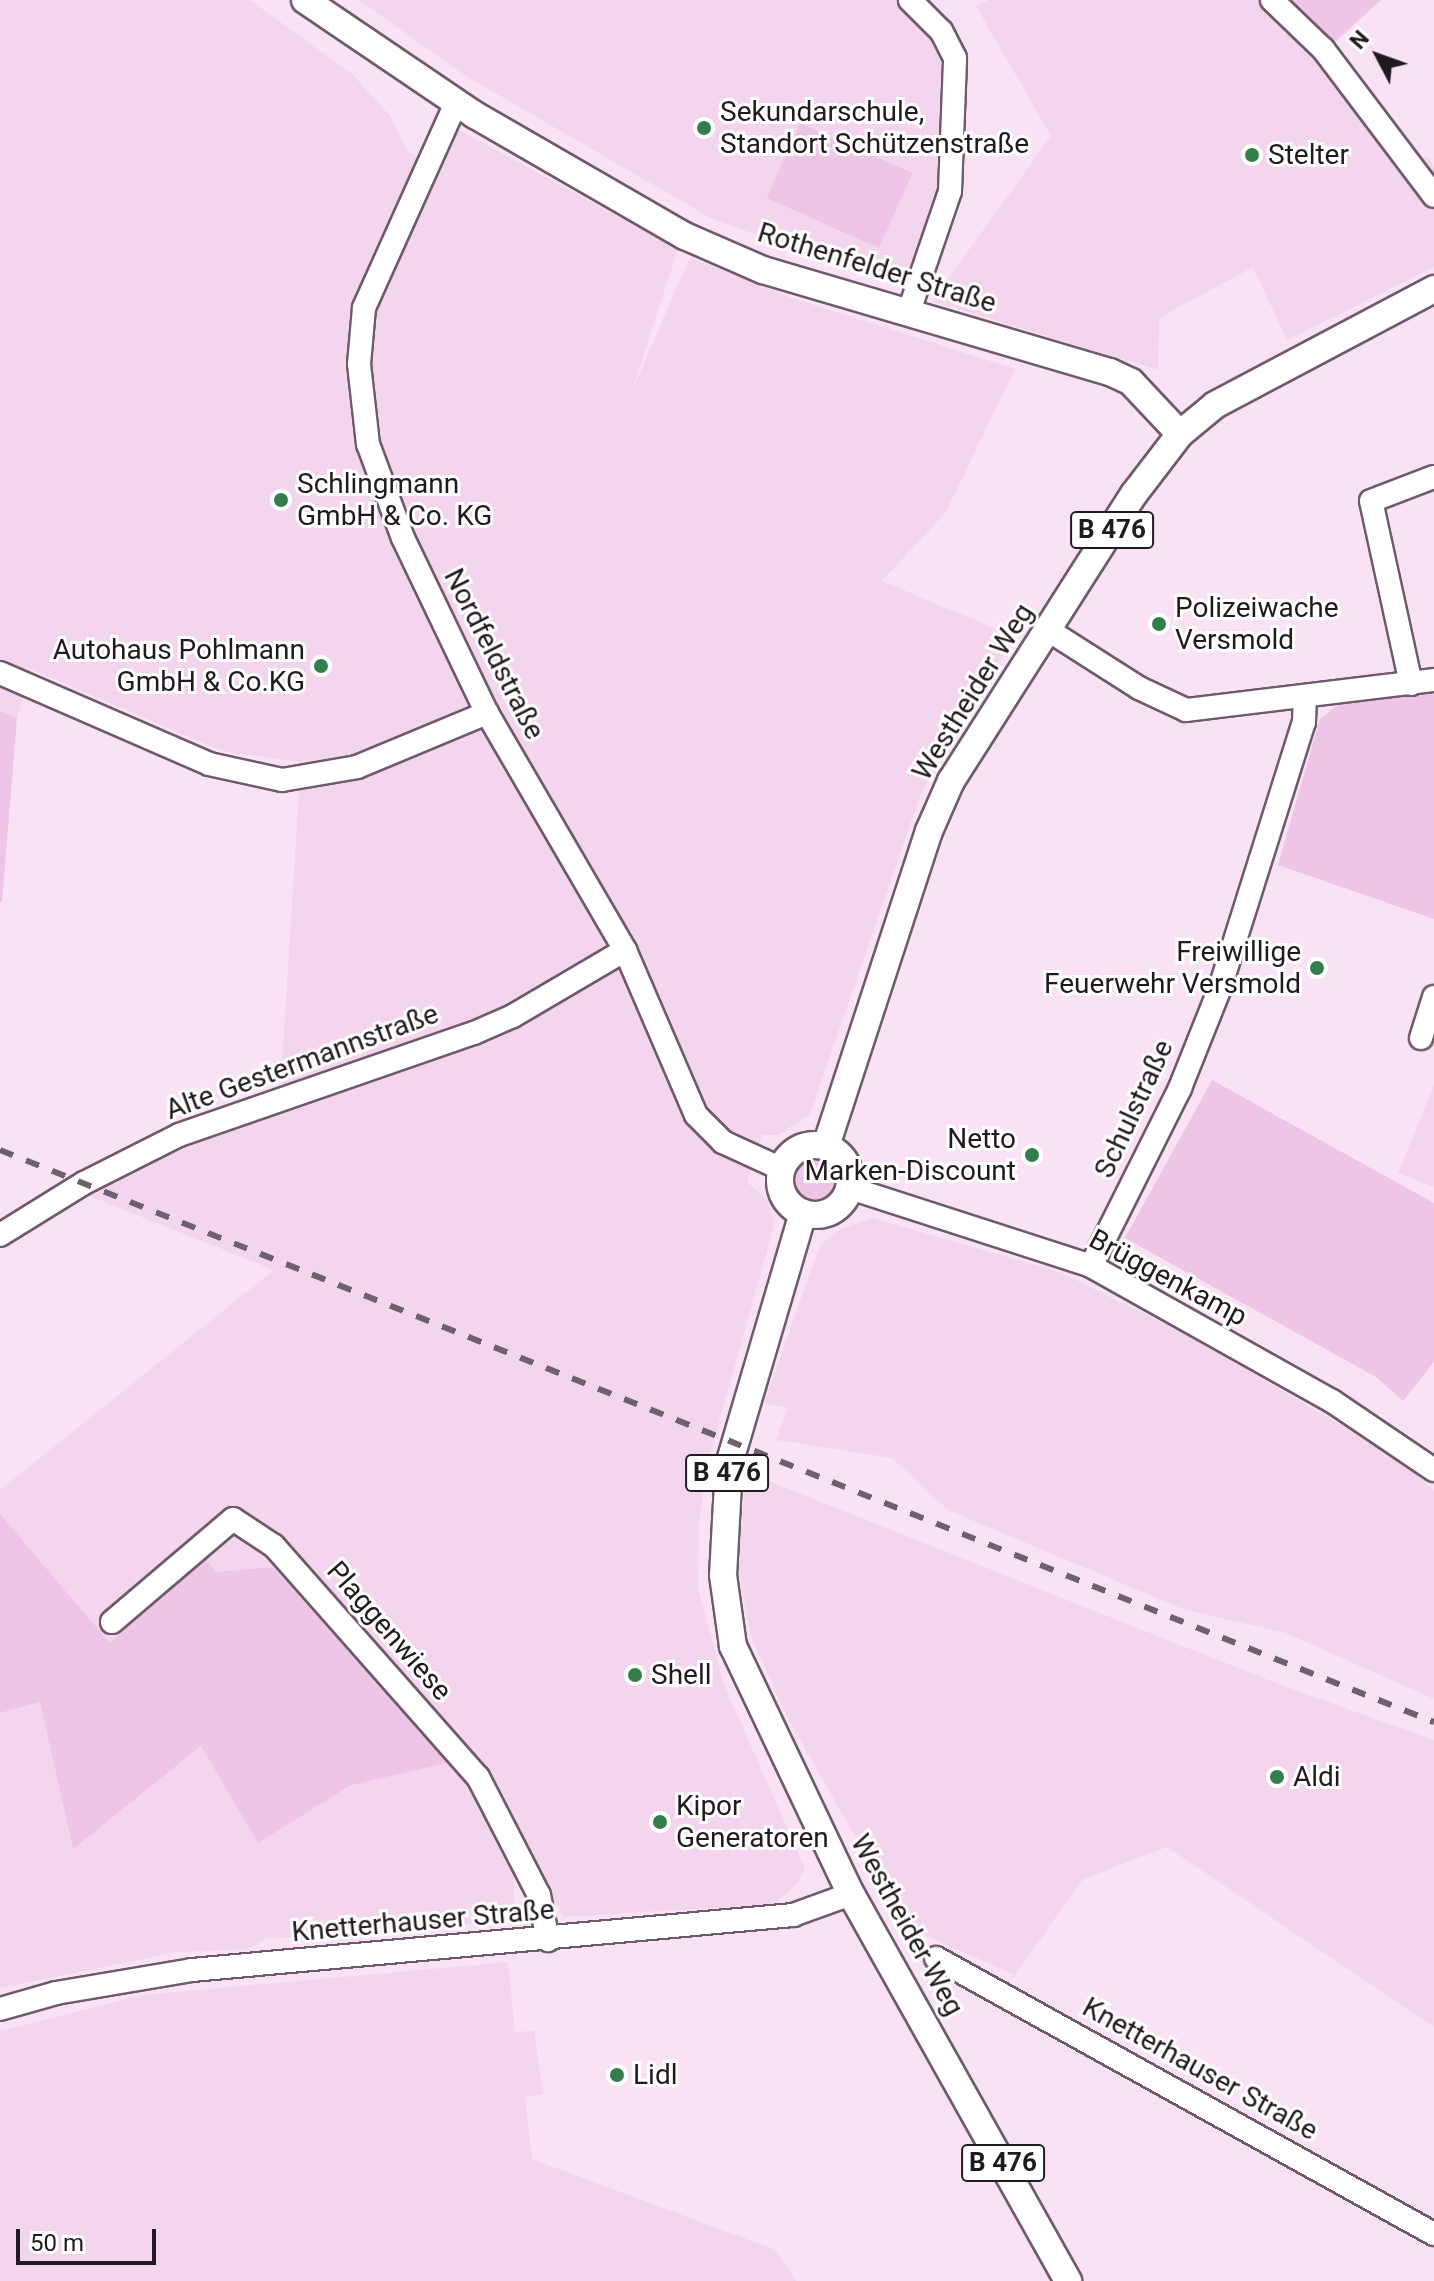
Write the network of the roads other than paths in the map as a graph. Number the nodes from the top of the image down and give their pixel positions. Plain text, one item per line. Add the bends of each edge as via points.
1 (305, 0) edge
2 (910, 0) edge
3 (1272, 0) edge
4 (456, 103) junction
5 (1434, 196) edge
6 (1434, 289) edge
7 (908, 314) junction
8 (1180, 434) junction
9 (1434, 477) edge
10 (1048, 630) junction
11 (0, 673) edge
12 (1434, 680) edge
13 (1411, 684) junction
14 (1305, 699) junction
15 (487, 713) junction
16 (625, 950) junction
17 (1434, 997) edge
18 (1421, 1038) dead end
19 (826, 1146) junction
20 (782, 1169) junction
21 (850, 1188) junction
22 (803, 1213) junction
23 (0, 1235) edge
24 (1091, 1266) junction
25 (1434, 1470) edge
26 (112, 1622) dead end
27 (851, 1894) junction
28 (548, 1940) junction
29 (936, 1958) dead end
30 (0, 2009) edge
31 (1434, 2234) edge
32 (1068, 2281) edge

1 - 4 main road, Rothenfelder Straße
2 - 7 street via 941,31 955,58 950,191
3 - 5 street via 1323,49
4 - 7 main road, Rothenfelder Straße via 685,236 763,270
4 - 15 street, Nordfeldstraße via 364,308 359,364 368,444 398,525
6 - 8 main road, B 476 via 1215,405
7 - 8 main road, Rothenfelder Straße via 1110,372 1131,382
8 - 10 main road, Westheider Weg / B 476 via 1134,494
9 - 13 street via 1371,501
10 - 14 street via 1139,688 1186,710
10 - 19 main road, Westheider Weg / B 476 via 981,729 929,831
11 - 15 street via 209,764 282,780 357,767
12 - 13 street
13 - 14 street
14 - 24 street, Schulstraße via 1304,722 1220,988 1180,1088
15 - 16 street, Nordfeldstraße
16 - 20 street, Nordfeldstraße via 696,1115 734,1149
16 - 23 street, Alte Gestermannstraße via 474,1033 179,1135 84,1183
17 - 18 street
19 - 20 main road via 799,1148
19 - 21 main road via 843,1158
20 - 22 main road via 786,1200
21 - 22 main road via 827,1213
21 - 24 street, Brüggenkamp
22 - 27 main road, Westheider Weg / B 476 via 731,1451 724,1517 725,1605 743,1675
24 - 25 street, Brüggenkamp via 1332,1401
26 - 28 street, Plaggenwiese via 233,1519 274,1546 478,1777 539,1895
27 - 28 street, Knetterhauser Straße via 793,1915
27 - 32 main road, Westheider Weg / B 476
28 - 30 street, Knetterhauser Straße via 192,1970 70,1990
29 - 31 street, Knetterhauser Straße

